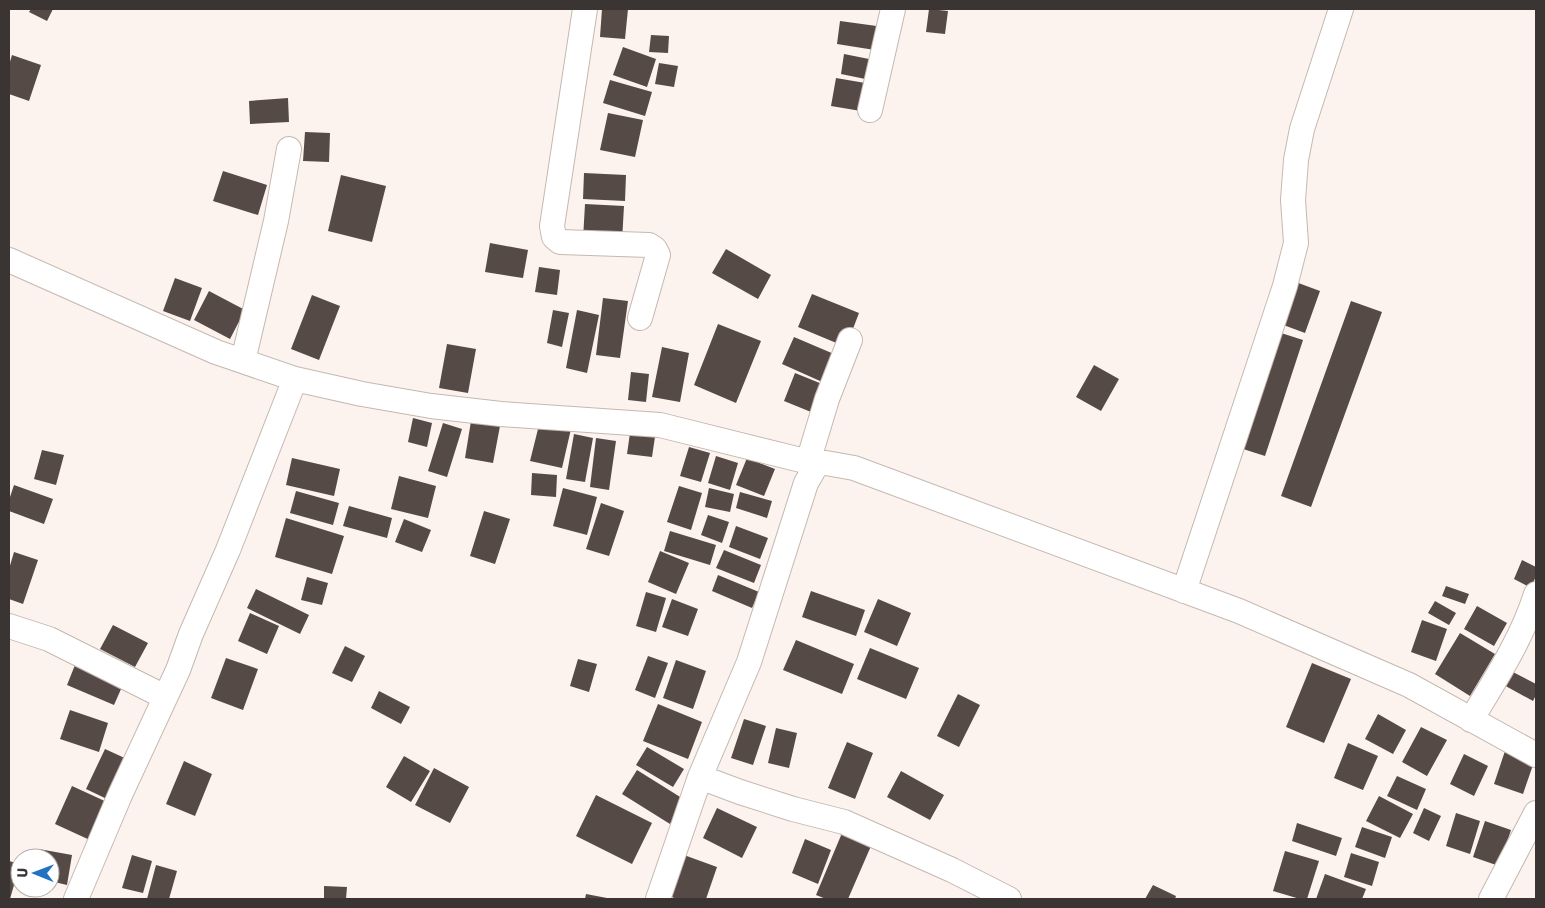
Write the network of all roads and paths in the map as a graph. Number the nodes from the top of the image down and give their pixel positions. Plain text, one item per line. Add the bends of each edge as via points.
1 (585, 9) edge
2 (893, 9) edge
3 (1341, 9) edge
4 (870, 110) dead end
5 (288, 149) dead end
6 (9, 260) edge
7 (640, 318) dead end
8 (850, 340) dead end
9 (242, 361) junction
10 (295, 379) junction
11 (812, 463) junction
12 (1184, 591) junction
13 (1536, 594) edge
14 (9, 626) edge
15 (165, 698) junction
16 (1471, 720) junction
17 (1536, 756) edge
18 (700, 777) junction
19 (1536, 813) edge
20 (76, 899) edge
21 (658, 899) edge
22 (1009, 899) edge
23 (1491, 899) edge

1 - 7 street via 552,226 554,237 560,242 649,246 655,249 658,255
2 - 4 street
3 - 12 street via 1302,129 1293,200 1296,243 1285,286
5 - 9 street via 276,221
6 - 9 street
8 - 11 street via 827,399
9 - 10 street
10 - 11 street via 431,406 660,425
10 - 15 street
11 - 12 street via 854,468
11 - 18 street via 749,662
12 - 16 street via 1409,685
13 - 16 street via 1529,617
14 - 15 street via 49,639
15 - 20 street
16 - 17 street
18 - 21 street
18 - 22 street via 793,809 844,822
19 - 23 street

